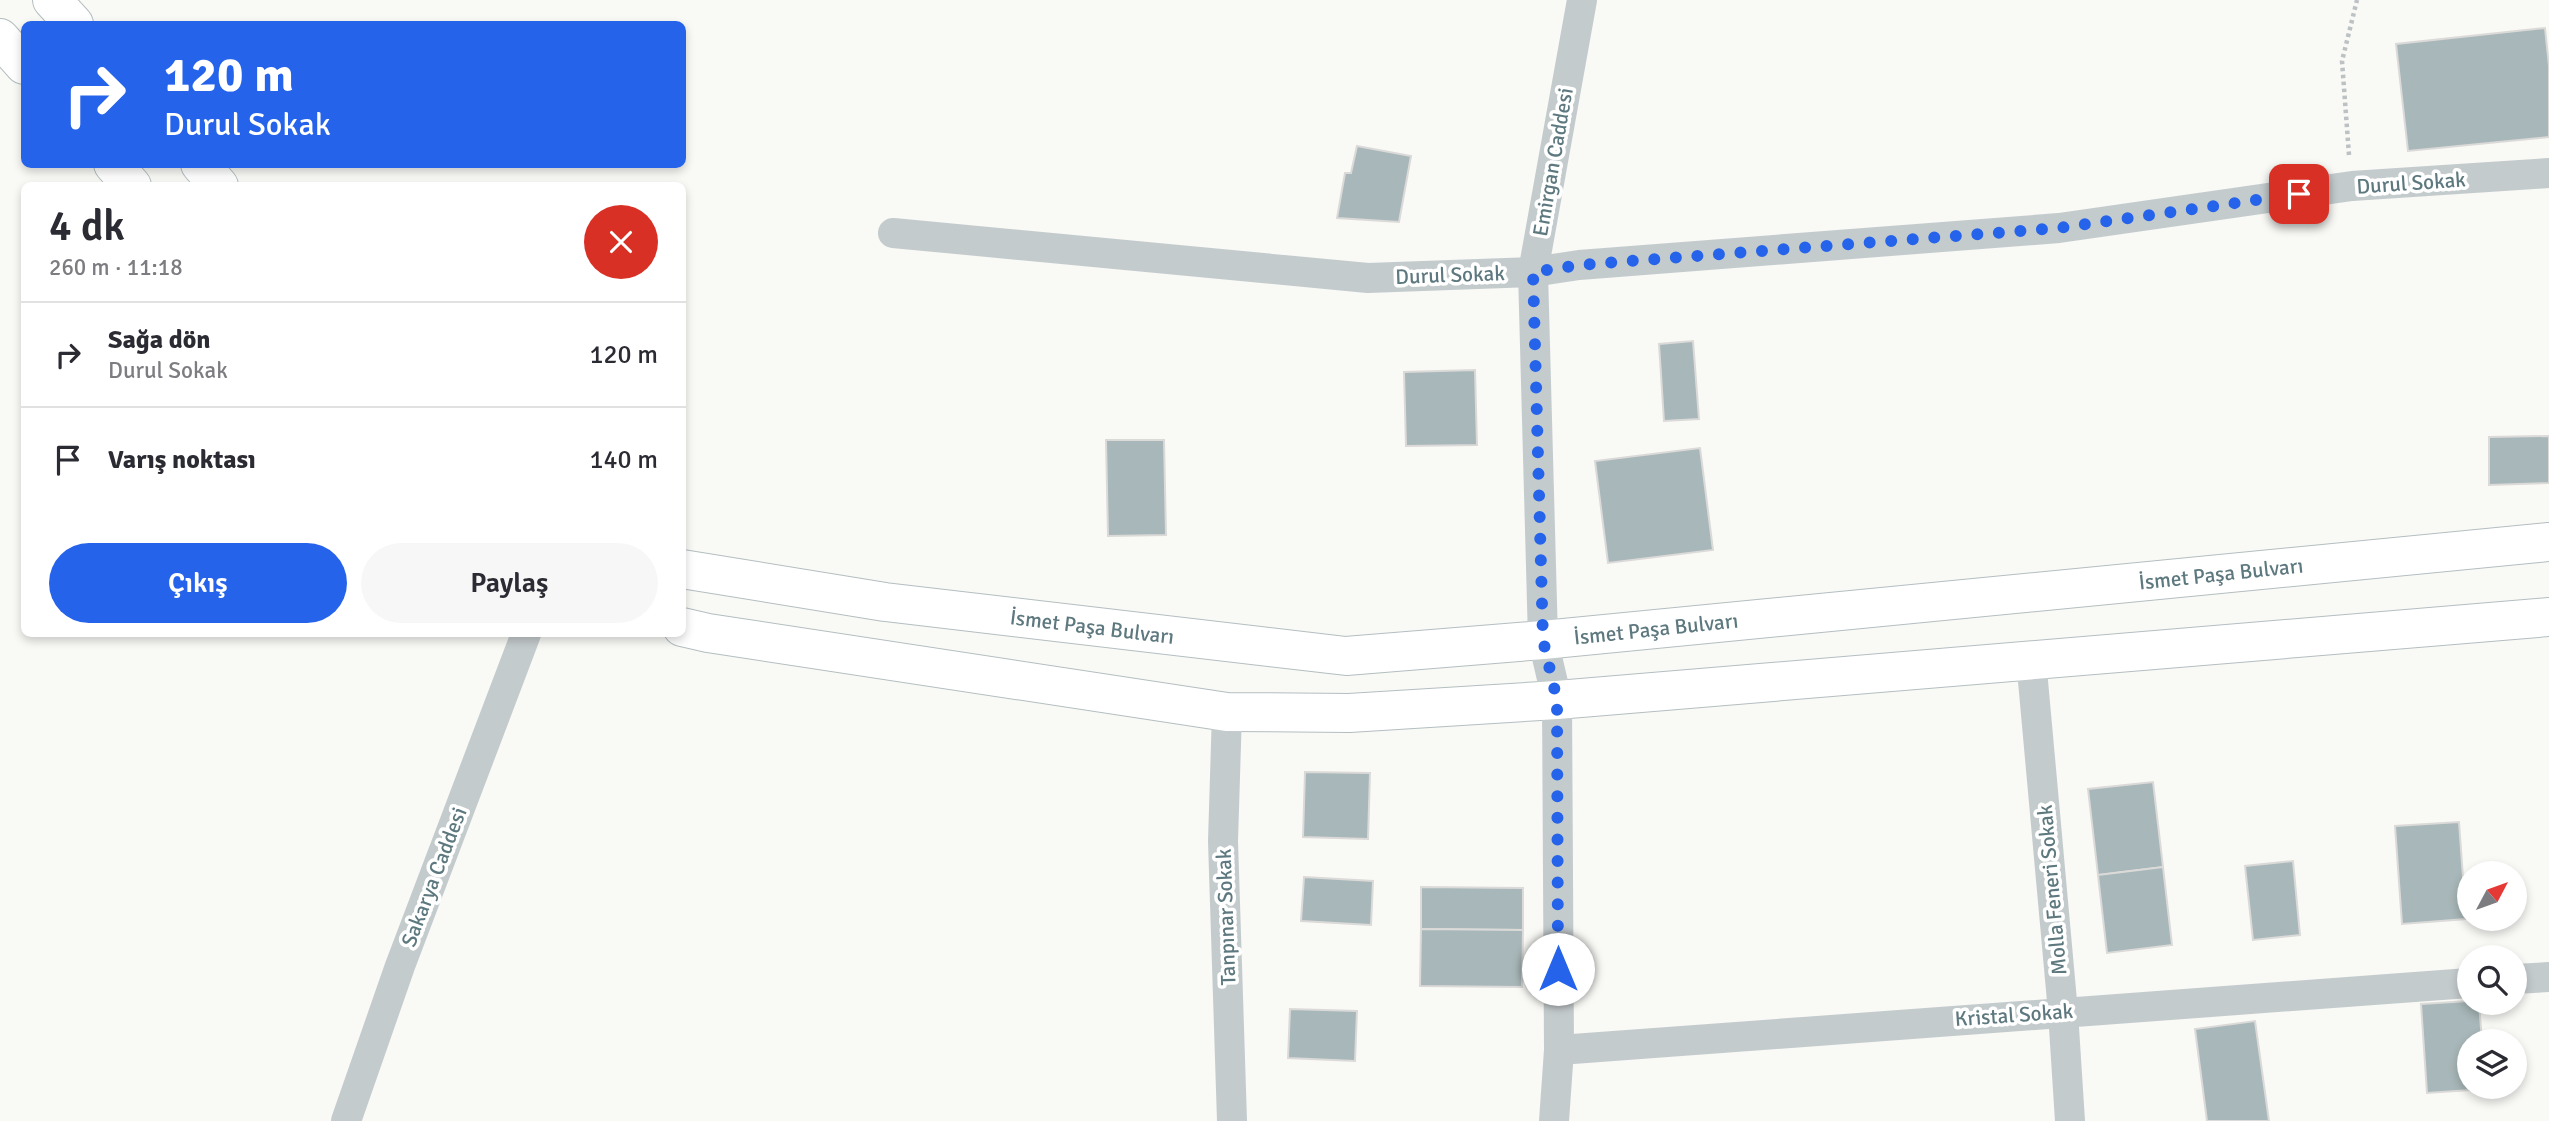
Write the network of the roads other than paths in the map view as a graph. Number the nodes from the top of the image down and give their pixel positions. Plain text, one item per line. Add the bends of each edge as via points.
1 (52, 0) edge
2 (1582, 0) edge
3 (72, 21) edge
4 (0, 38) edge
5 (21, 62) edge
6 (116, 168) edge
7 (203, 168) edge
8 (2549, 173) edge
9 (129, 182) edge
10 (216, 182) edge
11 (893, 233) dead end
12 (1533, 272) junction
13 (2549, 542) edge
14 (686, 570) edge
15 (2549, 617) edge
16 (686, 628) edge
17 (525, 637) edge
18 (1543, 640) junction
19 (2031, 659) junction
20 (1557, 700) junction
21 (1227, 712) junction
22 (2549, 977) edge
23 (2527, 978) edge
24 (2457, 984) edge
25 (2063, 1012) junction
26 (1559, 1049) junction
27 (346, 1121) edge
28 (1232, 1121) edge
29 (1554, 1121) edge
30 (2070, 1121) edge

1 - 3 street
2 - 12 street, Emirgan Caddesi
4 - 5 street
6 - 9 street
7 - 10 street
8 - 12 street, Durul Sokak via 2352,186 2059,228
11 - 12 street, Durul Sokak via 1368,278
12 - 18 street, Emirgan Caddesi
13 - 18 street, İsmet Paşa Bulvarı
14 - 18 street, İsmet Paşa Bulvarı via 885,602 1346,656
15 - 19 street
16 - 21 street
17 - 27 street, Sakarya Caddesi
18 - 20 street, Emirgan Caddesi
19 - 20 street
19 - 25 street, Molla Feneri Sokak
20 - 21 street via 1349,713
20 - 26 street, Emirgan Caddesi
21 - 28 street, Tanpınar Sokak via 1223,841
22 - 23 street
24 - 25 street, Kristal Sokak
25 - 26 street, Kristal Sokak
25 - 30 street, Molla Feneri Sokak
26 - 29 street, Emirgan Caddesi

